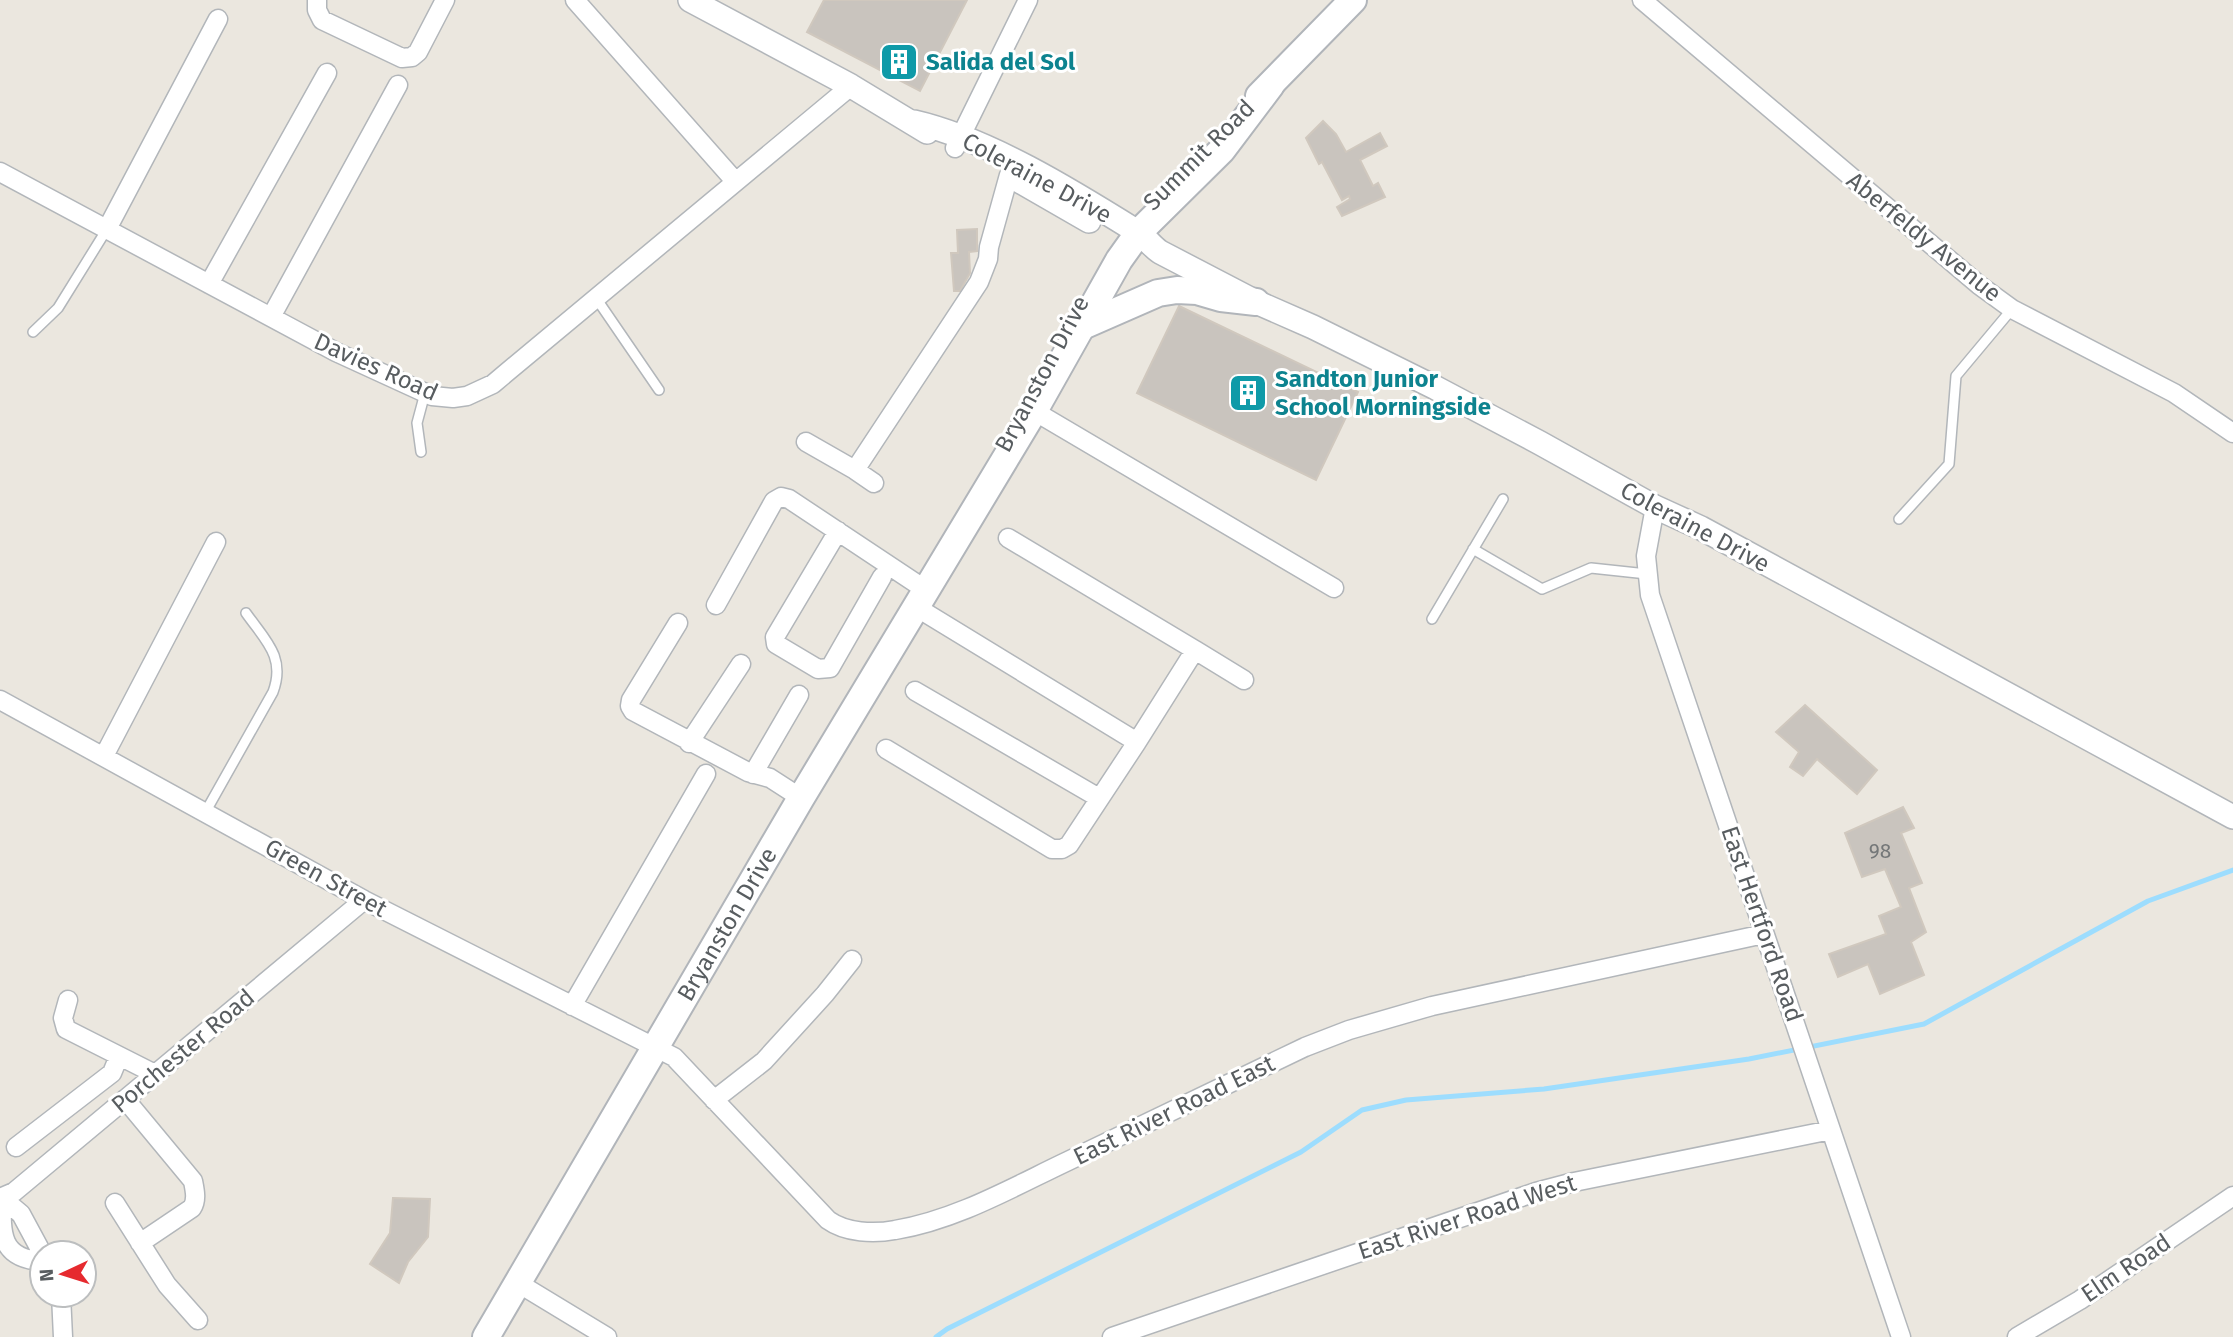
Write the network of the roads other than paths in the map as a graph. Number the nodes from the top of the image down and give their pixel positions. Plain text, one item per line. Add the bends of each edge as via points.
1 (317, 0) edge
2 (445, 0) edge
3 (575, 0) edge
4 (690, 0) edge
5 (1028, 0) edge
6 (1353, 0) edge
7 (1642, 0) edge
8 (218, 19) dead end
9 (327, 73) dead end
10 (398, 85) dead end
11 (850, 86) junction
12 (958, 142) junction
13 (999, 165) junction
14 (0, 172) edge
15 (735, 181) junction
16 (107, 229) junction
17 (1133, 237) junction
18 (209, 284) junction
19 (596, 298) junction
20 (1256, 302) junction
21 (2012, 309) junction
22 (271, 317) junction
23 (1078, 328) junction
24 (33, 332) dead end
25 (659, 390) dead end
26 (425, 393) junction
27 (1034, 411) junction
28 (2233, 433) edge
29 (806, 442) dead end
30 (421, 452) dead end
31 (855, 470) junction
32 (874, 483) dead end
33 (1503, 499) dead end
34 (1655, 507) junction
35 (971, 513) junction
36 (1899, 519) dead end
37 (838, 531) junction
38 (1008, 538) dead end
39 (216, 542) dead end
40 (1473, 549) junction
41 (1647, 574) junction
42 (882, 577) dead end
43 (1334, 588) dead end
44 (921, 598) junction
45 (716, 605) dead end
46 (246, 613) dead end
47 (1432, 619) dead end
48 (678, 623) dead end
49 (1195, 650) junction
50 (741, 664) dead end
51 (1244, 680) dead end
52 (915, 691) dead end
53 (799, 695) dead end
54 (0, 700) edge
55 (1136, 742) junction
56 (688, 743) junction
57 (886, 749) dead end
58 (104, 756) junction
59 (706, 774) dead end
60 (752, 774) junction
61 (801, 798) junction
62 (1099, 798) junction
63 (206, 811) junction
64 (2233, 817) edge
65 (364, 900) junction
66 (1764, 934) junction
67 (852, 960) dead end
68 (68, 1000) dead end
69 (572, 1006) junction
70 (656, 1047) junction
71 (120, 1056) junction
72 (155, 1074) junction
73 (125, 1099) junction
74 (715, 1100) junction
75 (1831, 1130) junction
76 (16, 1147) dead end
77 (2233, 1196) edge
78 (1, 1198) edge
79 (115, 1203) dead end
80 (21, 1214) junction
81 (1, 1228) edge
82 (34, 1239) edge
83 (141, 1243) junction
84 (28, 1259) edge
85 (517, 1283) junction
86 (61, 1309) edge
87 (198, 1320) dead end
88 (61, 1336) edge
89 (486, 1337) edge
90 (607, 1337) edge
91 (1112, 1337) edge
92 (1901, 1337) edge
93 (2017, 1337) edge

1 - 2 street via 323,20 402,58 418,51
3 - 15 street
4 - 11 street, Coleraine Drive
5 - 12 street
6 - 17 main road, Summit Road via 1271,85 1208,139
7 - 21 street, Aberfeldy Avenue
8 - 16 street
9 - 18 street
10 - 22 street
11 - 12 street, Coleraine Drive
11 - 15 street, Davies Road
12 - 13 street, Coleraine Drive
13 - 17 street, Coleraine Drive via 1055,183
13 - 31 street via 988,259 979,282
14 - 16 street, Davies Road
15 - 19 street, Davies Road
16 - 18 street, Davies Road
16 - 24 lane via 58,308
17 - 20 street, Coleraine Drive
17 - 23 main road, Bryanston Drive
17 - 35 main road, Bryanston Drive via 1062,331
18 - 22 street, Davies Road
19 - 25 lane
19 - 26 street, Davies Road via 492,384 453,398
20 - 23 main road via 1170,290
20 - 34 street, Coleraine Drive via 1436,388
21 - 28 street, Aberfeldy Avenue via 2174,393
21 - 36 lane via 1956,376 1949,464
22 - 26 street, Davies Road
23 - 27 main road, Bryanston Drive
26 - 30 lane via 417,423
27 - 35 main road, Bryanston Drive
27 - 43 street
29 - 31 street
31 - 32 street
33 - 40 lane
34 - 41 street, East Hertford Road
34 - 64 street, Coleraine Drive
35 - 44 main road, Bryanston Drive
37 - 42 street via 775,637 776,644 818,669 830,668
37 - 44 street
37 - 45 street via 780,497
38 - 49 street
39 - 58 street
40 - 41 lane via 1542,589 1591,568
40 - 47 lane
41 - 66 street, East Hertford Road via 1657,619
44 - 55 street
44 - 61 main road, Bryanston Drive
46 - 63 lane via 273,651 278,678
48 - 56 street via 630,706
49 - 51 street
49 - 55 street
50 - 56 street
52 - 62 street
53 - 60 street
54 - 58 street, Green Street
55 - 62 street
56 - 60 street
57 - 62 street via 1052,849 1069,845
58 - 63 street, Green Street
59 - 69 street
60 - 61 street via 770,778
61 - 70 main road, Bryanston Drive
63 - 65 street, Green Street
65 - 69 street, Green Street
65 - 72 street, Porchester Road
66 - 74 street, East River Road East via 1432,1006 1349,1030 1007,1190 935,1220 892,1231 834,1224
66 - 75 street, East Hertford Road
67 - 74 street via 772,1053
68 - 71 street via 63,1018 66,1029
69 - 70 street, Green Street
70 - 74 street, East River Road East via 674,1057
70 - 85 main road, Bryanston Drive
71 - 72 street
71 - 76 street via 112,1073
72 - 73 street, Porchester Road
73 - 78 street, Porchester Road
73 - 83 street via 193,1181 196,1202
75 - 91 street, East River Road West via 1536,1192
75 - 92 street, East Hertford Road
77 - 93 street, Elm Road
78 - 80 street
78 - 81 street
79 - 83 street
80 - 81 lane
80 - 82 street
81 - 84 street via 10,1251
83 - 87 street via 167,1285
85 - 89 main road, Bryanston Drive
85 - 90 street
86 - 88 street

